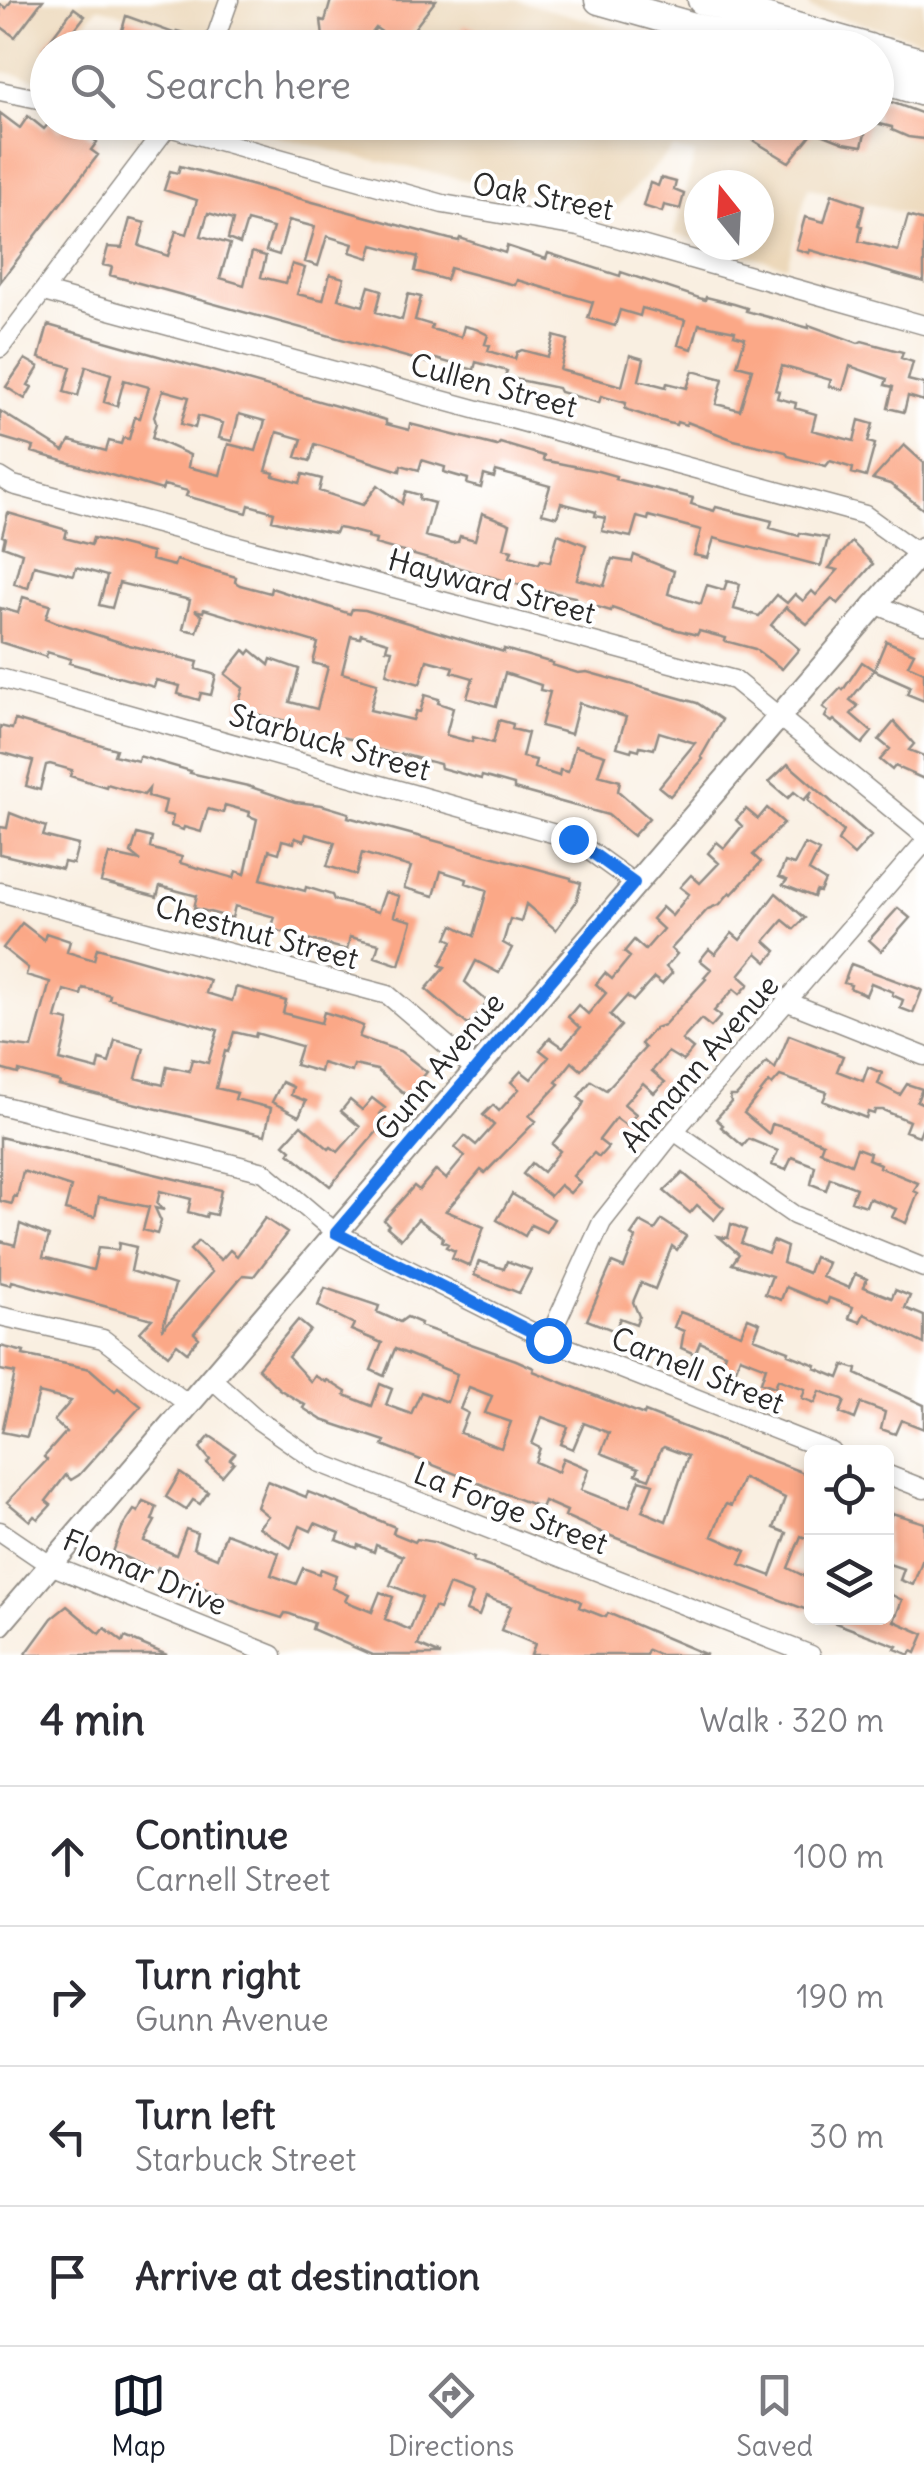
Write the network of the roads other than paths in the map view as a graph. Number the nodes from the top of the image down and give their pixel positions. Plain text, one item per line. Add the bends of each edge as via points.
1 (228, 0) edge
2 (599, 0) edge
3 (702, 0) edge
4 (774, 29) edge
5 (218, 30) edge
6 (894, 55) edge
7 (924, 63) edge
8 (894, 83) edge
9 (0, 90) edge
10 (924, 92) edge
11 (30, 97) edge
12 (153, 140) edge
13 (220, 140) edge
14 (44, 292) junction
15 (924, 325) edge
16 (0, 348) edge
17 (0, 476) edge
18 (922, 551) edge
19 (875, 604) junction
20 (924, 624) edge
21 (0, 678) edge
22 (777, 718) junction
23 (924, 839) edge
24 (634, 883) junction
25 (0, 892) edge
26 (788, 1002) junction
27 (924, 1056) edge
28 (476, 1070) junction
29 (0, 1105) edge
30 (674, 1130) junction
31 (336, 1233) junction
32 (924, 1268) edge
33 (0, 1316) edge
34 (548, 1340) junction
35 (211, 1378) junction
36 (189, 1405) junction
37 (814, 1445) edge
38 (894, 1477) edge
39 (924, 1489) edge
40 (0, 1532) edge
41 (50, 1566) junction
42 (0, 1624) edge
43 (273, 1655) edge
44 (811, 1655) edge

1 - 5 street
2 - 4 main road
3 - 4 main road
6 - 7 main road
8 - 10 main road
9 - 11 street
12 - 14 street
13 - 15 street, Oak Street via 444,204 578,227
14 - 16 street
14 - 18 street, Cullen Street via 865,514
17 - 22 street, Hayward Street via 734,680
18 - 19 street, Gunn Avenue
19 - 20 street
19 - 22 street, Gunn Avenue
21 - 24 street, Starbuck Street via 573,839
22 - 23 street, Hayward Street
22 - 24 street, Gunn Avenue
23 - 26 street, Ahmann Avenue
24 - 28 street, Gunn Avenue
25 - 28 street, Chestnut Street via 388,995
26 - 27 street
26 - 30 street, Ahmann Avenue
28 - 31 street, Gunn Avenue
29 - 31 street, Carnell Street via 264,1172
30 - 32 street via 794,1216
30 - 34 street, Ahmann Avenue via 602,1222
31 - 34 street, Carnell Street
31 - 35 street, Gunn Avenue
33 - 36 street via 102,1339
34 - 37 street, Carnell Street
35 - 36 street, Gunn Avenue
35 - 44 street, La Forge Street via 318,1462
36 - 41 street, Gunn Avenue
38 - 39 street
40 - 41 street, Flomar Drive
41 - 42 street, Gunn Avenue
41 - 43 street, Flomar Drive

